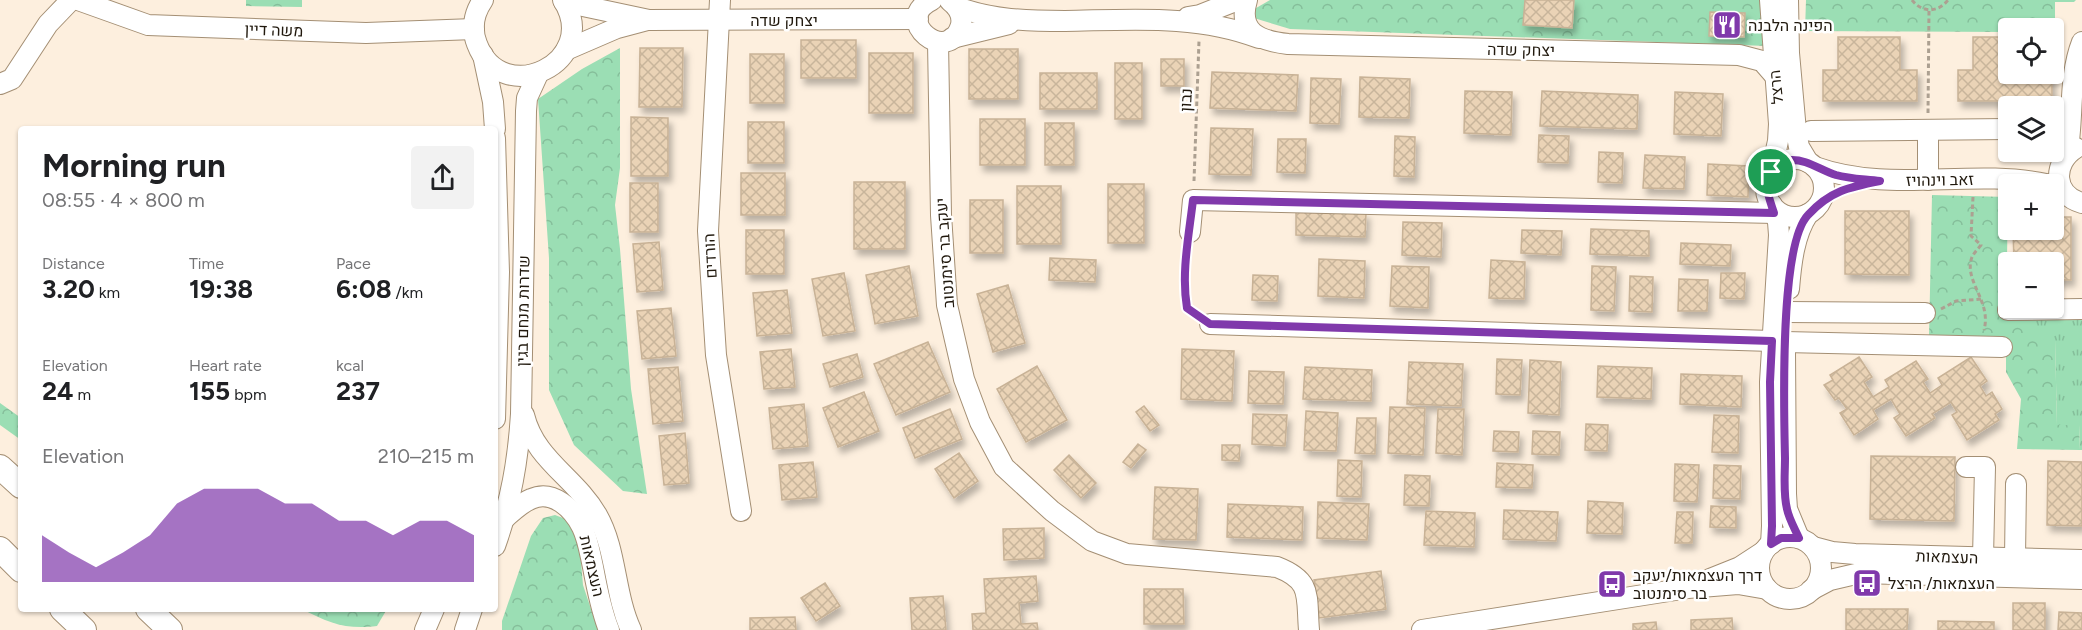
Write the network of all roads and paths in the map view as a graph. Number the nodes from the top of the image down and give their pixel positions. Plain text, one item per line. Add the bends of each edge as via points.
1 (71, 0) edge
2 (78, 0) edge
3 (483, 0) edge
4 (720, 0) edge
5 (932, 0) edge
6 (1238, 0) edge
7 (1247, 0) edge
8 (1770, 0) edge
9 (1788, 0) edge
10 (1912, 0) edge
11 (1948, 0) edge
12 (564, 1) edge
13 (952, 4) edge
14 (1929, 10) junction
15 (918, 19) junction
16 (650, 20) junction
17 (719, 20) junction
18 (1170, 20) junction
19 (1021, 21) junction
20 (1200, 22) junction
21 (474, 29) junction
22 (1260, 38) junction
23 (945, 40) junction
24 (2082, 42) edge
25 (566, 50) junction
26 (483, 55) junction
27 (2076, 73) edge
28 (538, 74) junction
29 (1775, 76) junction
30 (0, 84) edge
31 (2082, 116) edge
32 (495, 126) edge
33 (1998, 129) edge
34 (1928, 130) junction
35 (1811, 131) dead end
36 (2070, 155) edge
37 (1812, 165) junction
38 (1771, 172) junction
39 (2036, 174) edge
40 (2059, 174) edge
41 (1928, 180) junction
42 (1974, 180) junction
43 (1998, 180) edge
44 (1880, 181) junction
45 (2064, 193) edge
46 (1193, 200) junction
47 (2082, 203) edge
48 (1814, 208) junction
49 (1773, 209) junction
50 (498, 230) edge
51 (1190, 232) joint
52 (498, 289) edge
53 (1982, 299) junction
54 (2064, 309) edge
55 (2082, 309) edge
56 (1787, 312) junction
57 (1925, 313) joint
58 (1210, 324) joint
59 (1778, 342) junction
60 (1980, 346) junction
61 (2002, 347) dead end
62 (521, 405) junction
63 (1966, 466) dead end
64 (0, 467) edge
65 (18, 483) edge
66 (2016, 484) dead end
67 (741, 511) dead end
68 (505, 518) junction
69 (498, 538) edge
70 (1806, 543) junction
71 (1767, 548) junction
72 (0, 549) edge
73 (1983, 558) junction
74 (2015, 558) junction
75 (2082, 560) edge
76 (18, 567) edge
77 (2082, 579) edge
78 (1688, 588) junction
79 (1767, 589) junction
80 (1811, 590) junction
81 (65, 612) edge
82 (151, 612) edge
83 (433, 612) edge
84 (471, 612) edge
85 (1466, 626) edge
86 (84, 630) edge
87 (170, 630) edge
88 (424, 630) edge
89 (465, 630) edge
90 (609, 630) edge
91 (631, 630) edge
92 (1309, 630) edge
93 (1422, 630) edge

1 - 30 street via 48,24 12,79
2 - 21 street, משה דיין via 148,25 366,33
3 - 21 street
4 - 17 street, הורדים
5 - 15 street via 922,7
6 - 18 street, יצחק שדה via 1200,15
7 - 22 street via 1245,21
8 - 29 street, הרצל
9 - 37 street, הרצל via 1796,130 1799,147
10 - 14 path
11 - 14 path
12 - 16 street, יצחק שדה
12 - 25 street via 572,26
13 - 19 street, יצחק שדה via 971,12
13 - 23 street, יעקב בר סימנטוב via 962,19 957,33
14 - 34 path
15 - 17 street, יצחק שדה
15 - 23 street via 926,37
16 - 17 street, יצחק שדה
16 - 25 street, יצחק שדה via 617,28
17 - 67 street, הורדים via 708,231 716,355
18 - 19 street, יצחק שדה
18 - 20 street, יצחק שדה
19 - 23 street, יצחק שדה
20 - 22 street, יצחק שדה
20 - 46 path, נבון
21 - 26 street
22 - 29 street, יצחק שדה via 1288,44 1739,55 1762,61
23 - 92 street, יעקב בר סימנטוב via 941,215 947,305 964,379 980,422 1004,467 1092,541 1127,554 1277,567 1294,573 1304,585
24 - 27 street
25 - 28 street, יצחק שדה via 556,63
26 - 28 street via 500,70 515,76
26 - 32 street
27 - 31 street
27 - 36 street
28 - 62 street, שדרות מנחם בגין via 527,98
29 - 38 street, הרצל via 1779,141
33 - 34 street
34 - 35 street
34 - 41 street
36 - 39 street, זאב וינהויז
36 - 40 street
37 - 38 street via 1790,160
37 - 44 street, זאב וינהויז via 1837,175
37 - 48 street via 1824,183 1824,192
38 - 49 street via 1766,187
41 - 42 street, זאב וינהויז
41 - 44 street, זאב וינהויז
42 - 43 street, זאב וינהויז
42 - 53 path via 1971,236 1980,245 1972,258 1972,280
44 - 48 street, זאב וינהויז via 1847,187
45 - 47 street
46 - 49 street
46 - 51 street
48 - 49 street via 1796,217
48 - 56 street via 1802,223 1794,250
49 - 59 street via 1779,236
50 - 52 street, שדרות מנחם בגין
51 - 58 path via 1187,308
53 - 57 path via 1956,301 1944,309
53 - 60 path via 1987,316
54 - 55 street
56 - 57 street
56 - 59 street
58 - 59 street
59 - 60 street
59 - 70 street via 1787,509
59 - 71 street via 1770,382 1772,526
60 - 61 street
62 - 68 street, שדרות מנחם בגין via 518,462
62 - 91 street via 538,448 596,514 605,533
63 - 73 street via 1985,467
64 - 65 main road
66 - 74 street
68 - 69 street, שדרות מנחם בגין
68 - 90 street, העצמאות via 519,505 540,496 557,500 573,513 586,540
70 - 71 street via 1781,538
70 - 73 street, העצמאות via 1832,552 1855,554
70 - 80 street via 1819,556 1821,568
71 - 78 street via 1740,567
71 - 79 street via 1759,569
72 - 76 main road
73 - 74 street, העצמאות
74 - 75 street, העצמאות
77 - 80 street, העצמאות via 1860,573 1830,580
78 - 79 street via 1738,584
78 - 85 street
79 - 80 street via 1792,599
81 - 86 main road
82 - 87 main road
83 - 88 street
84 - 89 street
85 - 93 street

